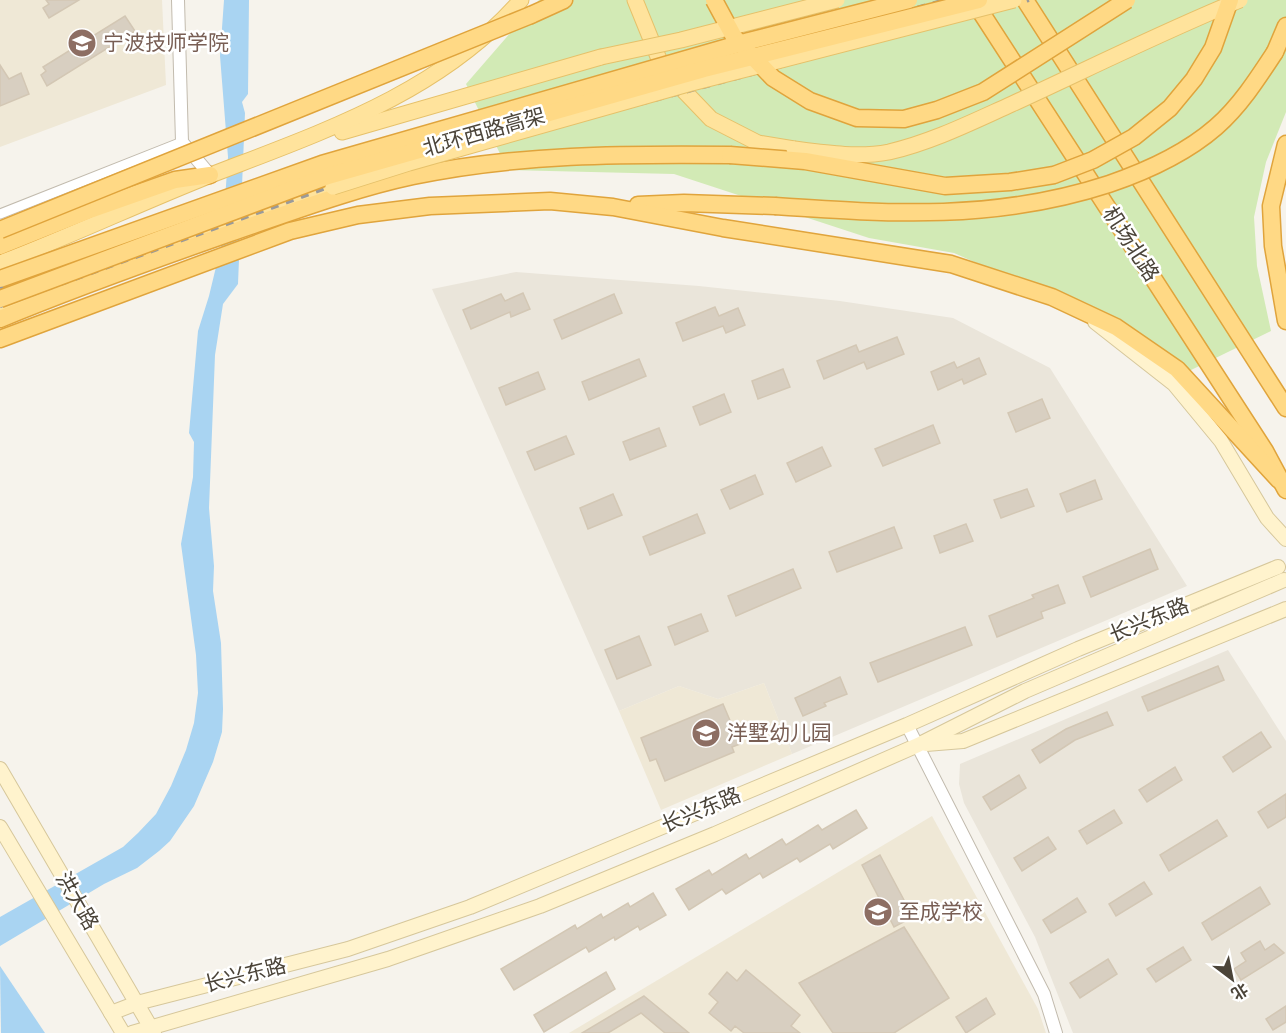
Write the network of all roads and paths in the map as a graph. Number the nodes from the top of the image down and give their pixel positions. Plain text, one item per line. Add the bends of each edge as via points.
1 (178, 0) edge
2 (521, 0) edge
3 (564, 0) edge
4 (635, 0) edge
5 (714, 0) edge
6 (837, 0) edge
7 (909, 0) edge
8 (973, 0) edge
9 (979, 0) edge
10 (1014, 0) edge
11 (1025, 0) edge
12 (1127, 0) edge
13 (1230, 0) edge
14 (1240, 0) edge
15 (1286, 26) edge
16 (182, 142) junction
17 (1286, 144) edge
18 (279, 150) junction
19 (210, 176) junction
20 (613, 207) junction
21 (0, 214) edge
22 (0, 230) edge
23 (0, 246) edge
24 (0, 263) edge
25 (0, 279) edge
26 (0, 299) edge
27 (0, 310) edge
28 (1079, 310) junction
29 (0, 319) edge
30 (1286, 321) edge
31 (0, 339) edge
32 (1286, 408) edge
33 (1283, 485) edge
34 (1286, 539) edge
35 (1278, 567) dead end
36 (1284, 580) dead end
37 (1286, 609) edge
38 (907, 725) junction
39 (918, 745) junction
40 (0, 769) edge
41 (0, 827) edge
42 (137, 1003) junction
43 (111, 1013) junction
44 (153, 1030) edge
45 (123, 1033) edge
46 (132, 1033) edge
47 (1056, 1033) edge

1 - 16 street
2 - 18 main road via 503,21 417,86 373,110
3 - 22 highway, bridge
4 - 14 main road, bridge via 663,69 711,119 758,143 843,155 888,152 930,140
5 - 12 highway, bridge via 734,38 773,78 810,101 857,118 904,119 982,92
6 - 18 main road, bridge via 602,57
7 - 25 highway, 北环西路高架, bridge via 749,41 322,164
8 - 33 highway, 机场北路
9 - 26 highway, 北环西路高架, bridge via 704,69 328,176
10 - 27 main road, bridge via 688,84 408,162 143,253
11 - 32 highway, 机场北路
13 - 29 highway, bridge via 1213,48 1170,108 1134,137 1054,175 945,186 805,161 730,155 618,154 516,160 412,176 306,207
15 - 20 highway, bridge via 1252,88 1216,127 1167,161 1077,195 1030,205 885,214 684,203
16 - 19 street
16 - 21 street
17 - 30 highway via 1271,206 1273,246
18 - 19 main road
19 - 23 highway via 175,180
19 - 24 main road
20 - 28 highway via 951,264 1052,297
20 - 31 highway via 550,201 430,206 358,215 290,231
28 - 33 highway via 1116,327 1177,369
28 - 34 main road via 1174,384 1221,441 1267,518
35 - 38 main road, 长兴东路
36 - 39 main road, 长兴东路 via 1025,691
37 - 39 main road via 963,741
38 - 39 street
38 - 42 main road, 长兴东路 via 470,907 348,949
39 - 44 main road, 长兴东路 via 540,906 388,959
39 - 47 street via 1044,994
40 - 42 main road, 洪大路
41 - 43 main road, 洪大路
42 - 43 main road, 长兴东路
42 - 44 main road, 洪大路
43 - 45 main road, 洪大路
44 - 46 main road, 长兴东路

